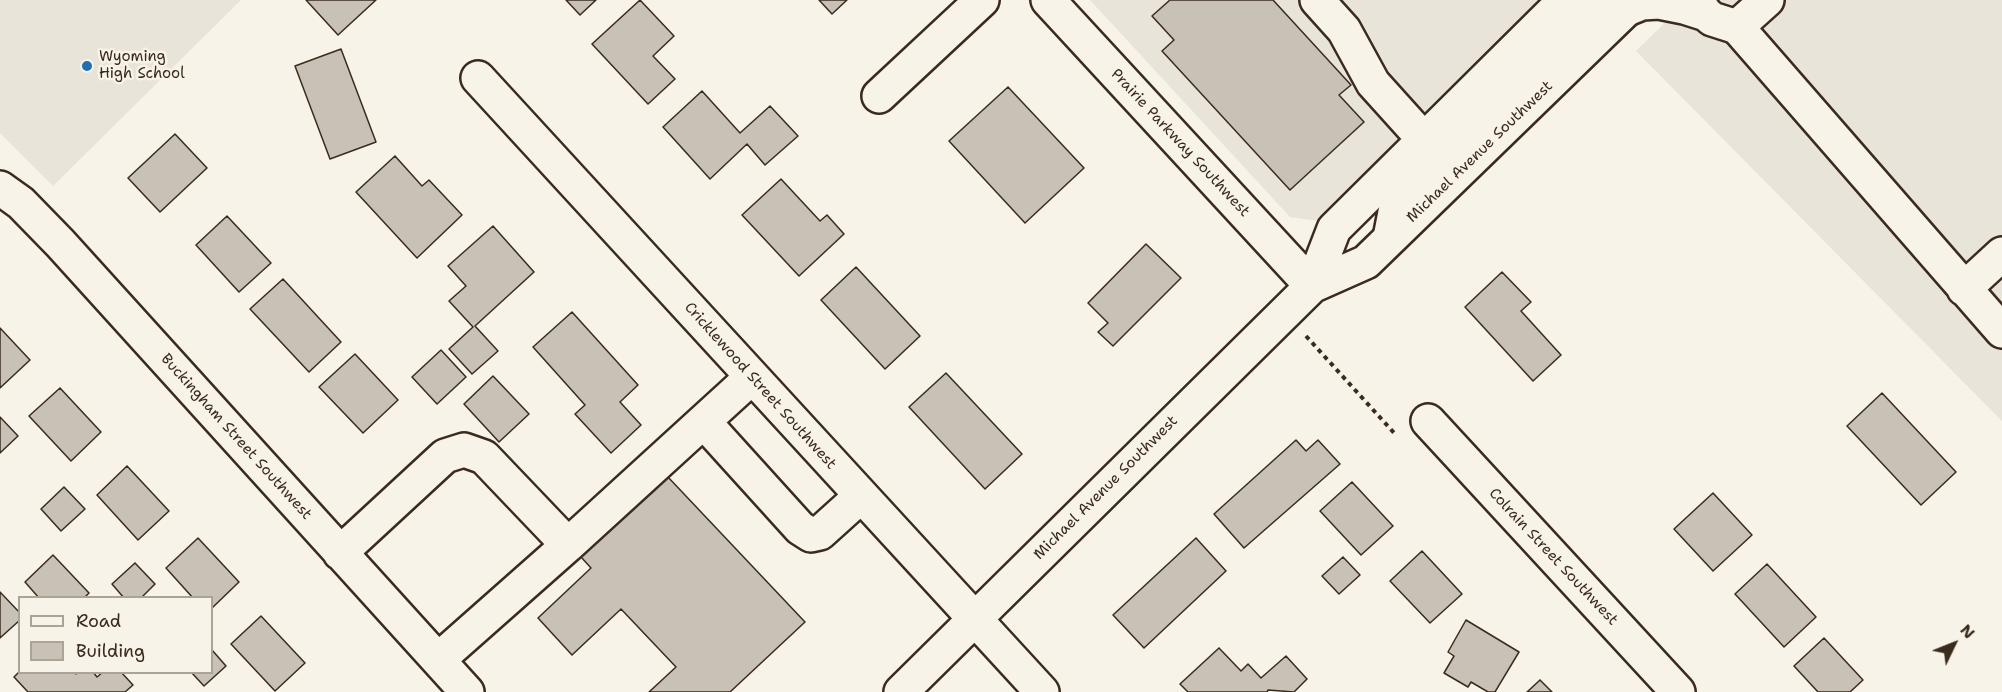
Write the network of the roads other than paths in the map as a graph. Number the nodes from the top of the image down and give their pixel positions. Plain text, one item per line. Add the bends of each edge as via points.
1 (982, 0) edge
2 (1317, 0) edge
3 (1565, 0) edge
4 (1767, 0) edge
5 (1054, 2) edge
6 (1621, 3) edge
7 (1717, 10) edge
8 (478, 78) dead end
9 (879, 96) dead end
10 (1432, 149) junction
11 (0, 188) edge
12 (1390, 238) junction
13 (2002, 254) edge
14 (1312, 286) junction
15 (1964, 290) junction
16 (2002, 331) edge
17 (752, 377) junction
18 (1428, 421) dead end
19 (704, 422) junction
20 (861, 496) junction
21 (568, 545) junction
22 (340, 553) junction
23 (975, 618) junction
24 (438, 660) junction
25 (466, 692) edge
26 (902, 692) edge
27 (1042, 692) edge
28 (1678, 692) edge

1 - 9 street
2 - 10 street via 1344,30 1373,83
3 - 10 street, Michael Avenue Southwest
4 - 7 street
5 - 14 street, Prairie Parkway Southwest
6 - 7 street via 1659,2
6 - 10 street
6 - 12 street, Michael Avenue Southwest
7 - 15 street
8 - 17 street, Cricklewood Street Southwest
10 - 12 street via 1399,202
10 - 14 street, Michael Avenue Southwest via 1334,229
11 - 22 street, Buckingham Street Southwest via 21,203 60,243
12 - 14 street, Michael Avenue Southwest via 1366,262
13 - 15 street
14 - 23 street, Michael Avenue Southwest
15 - 16 street
17 - 19 street
17 - 20 street, Cricklewood Street Southwest
18 - 28 street, Colrain Street Southwest
19 - 20 street via 800,528 812,535 820,533
19 - 21 street
20 - 23 street, Cricklewood Street Southwest
21 - 22 street via 484,457 464,450 445,456
21 - 24 street
22 - 24 street, Buckingham Street Southwest
23 - 26 street, Michael Avenue Southwest
23 - 27 street, Cricklewood Street Southwest
24 - 25 street, Buckingham Street Southwest

